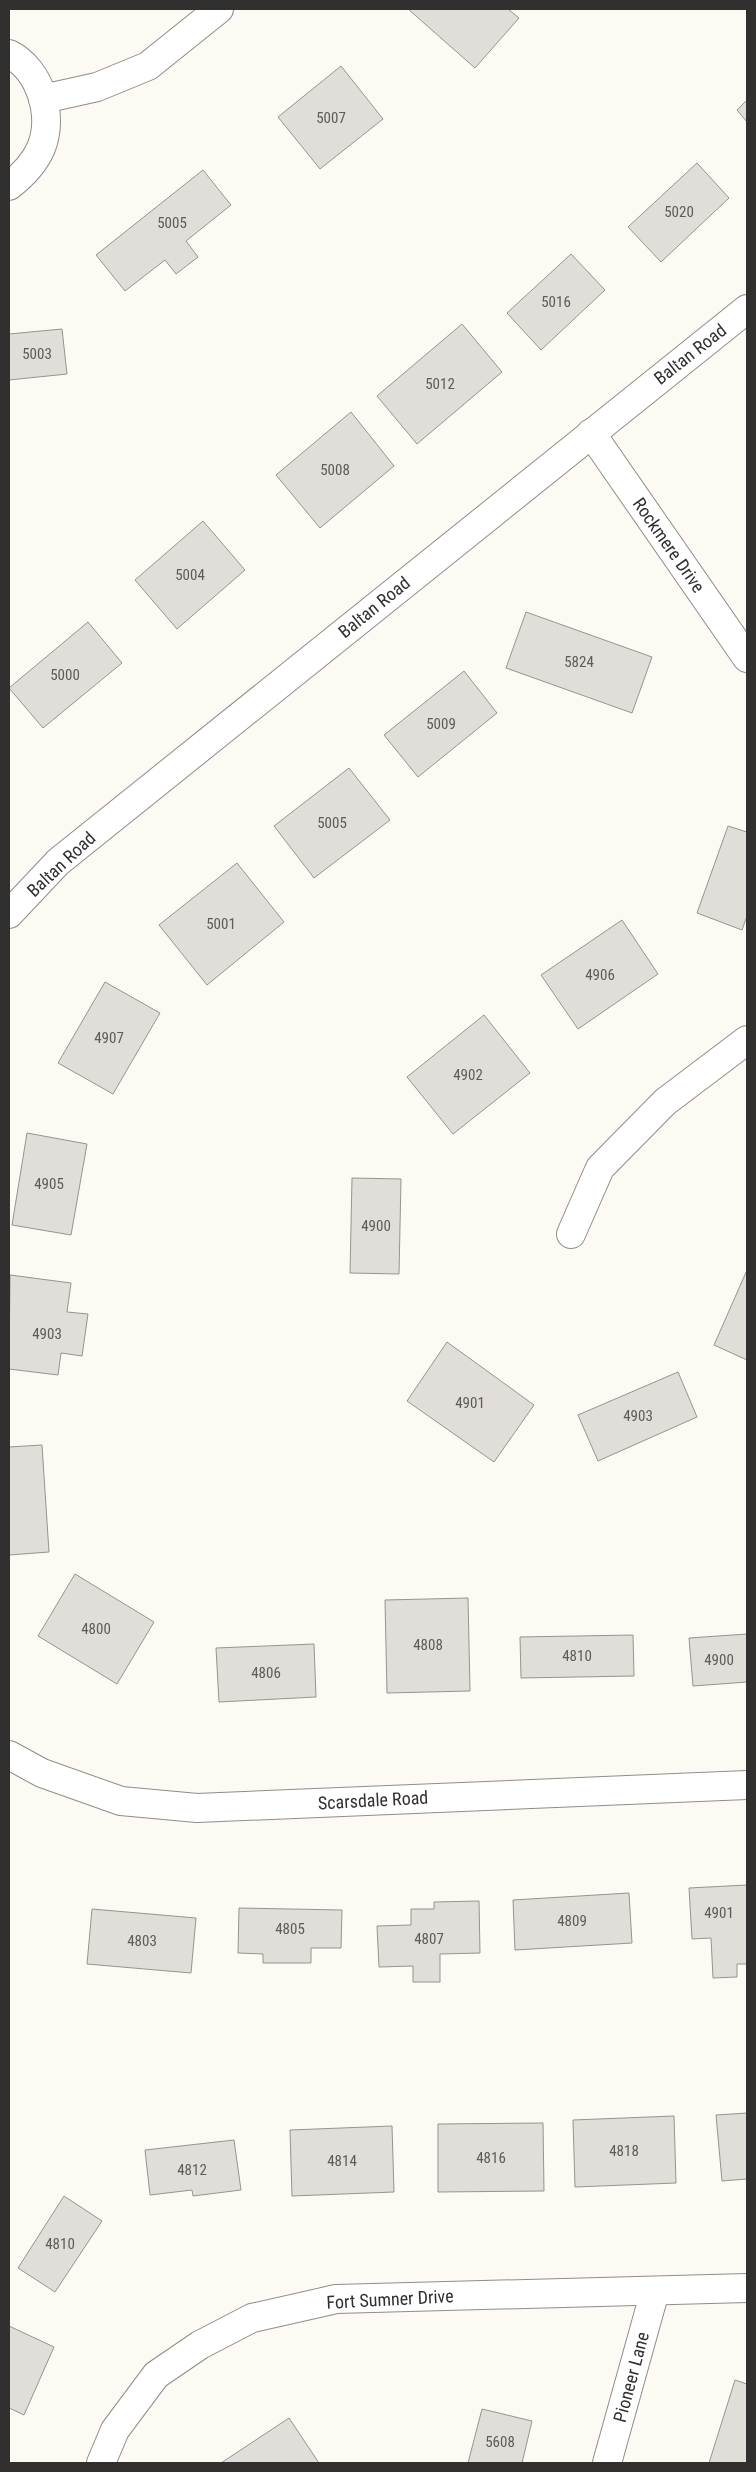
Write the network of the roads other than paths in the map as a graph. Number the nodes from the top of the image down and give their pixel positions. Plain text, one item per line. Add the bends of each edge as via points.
1 (219, 9) edge
2 (9, 54) edge
3 (44, 99) junction
4 (9, 186) edge
5 (747, 309) edge
6 (591, 433) junction
7 (747, 658) edge
8 (9, 914) edge
9 (747, 1040) edge
10 (571, 1234) dead end
11 (9, 1755) edge
12 (747, 1785) edge
13 (747, 2288) edge
14 (655, 2291) junction
15 (101, 2463) edge
16 (608, 2463) edge

1 - 3 street via 148,66 97,87
2 - 3 street via 32,75
3 - 4 street via 46,124 41,148 28,170
5 - 6 street, Baltan Road
6 - 7 street, Rockmere Drive
6 - 8 street, Baltan Road via 58,862
9 - 10 street via 665,1102 600,1168
11 - 12 street, Scarsdale Road via 42,1773 121,1801 197,1808
13 - 14 street, Fort Sumner Drive
14 - 15 street, Fort Sumner Drive via 336,2299 252,2318 200,2345 156,2375 115,2430
14 - 16 street, Pioneer Lane

